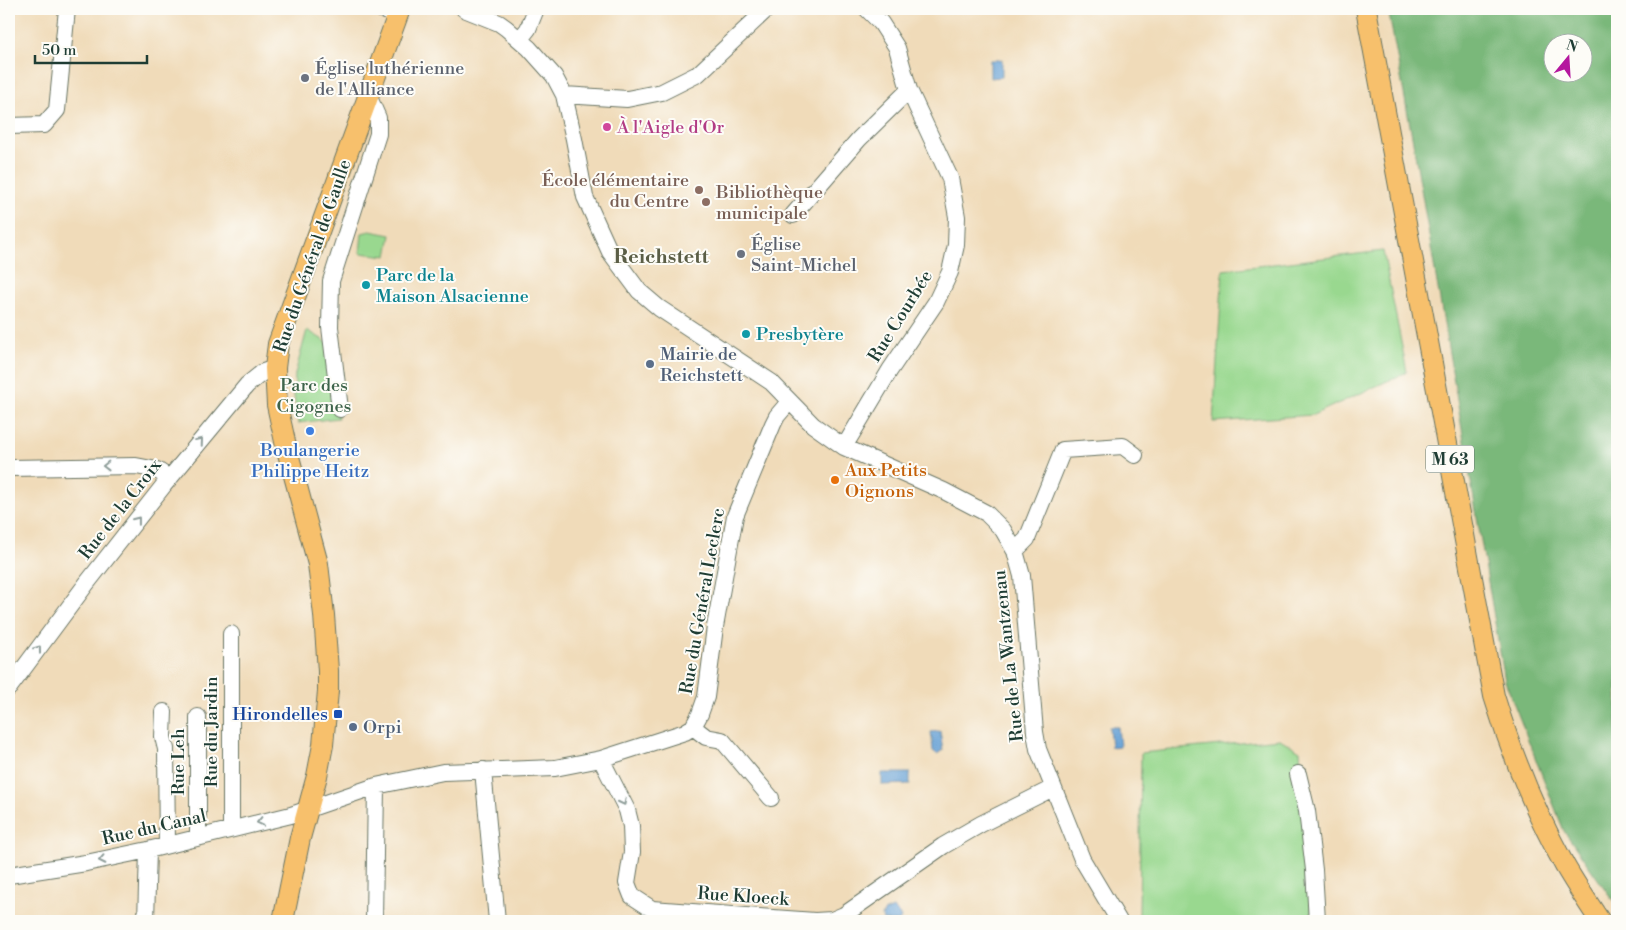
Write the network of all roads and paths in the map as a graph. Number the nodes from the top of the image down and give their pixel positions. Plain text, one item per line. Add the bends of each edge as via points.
1 (67, 9) edge
2 (464, 9) edge
3 (536, 9) edge
4 (767, 9) edge
5 (866, 9) edge
6 (1366, 9) edge
7 (393, 11) edge
8 (520, 40) junction
9 (909, 90) junction
10 (368, 95) junction
11 (564, 96) junction
12 (9, 126) edge
13 (792, 215) dead end
14 (269, 370) junction
15 (789, 402) junction
16 (340, 408) dead end
17 (844, 447) junction
18 (1135, 455) dead end
19 (9, 468) edge
20 (169, 478) junction
21 (1016, 551) junction
22 (231, 634) dead end
23 (9, 688) edge
24 (164, 712) dead end
25 (198, 718) dead end
26 (693, 726) junction
27 (601, 759) junction
28 (483, 770) junction
29 (1298, 774) dead end
30 (376, 786) junction
31 (1054, 788) junction
32 (771, 798) dead end
33 (307, 810) junction
34 (231, 829) junction
35 (198, 837) junction
36 (167, 845) junction
37 (148, 850) junction
38 (9, 875) edge
39 (742, 919) edge
40 (146, 921) edge
41 (283, 921) edge
42 (374, 921) edge
43 (497, 921) edge
44 (832, 921) edge
45 (1119, 921) edge
46 (1317, 921) edge
47 (1600, 921) edge

1 - 12 street via 57,110 44,125
2 - 8 street, Rue de La Wantzenau via 499,23
3 - 8 street
4 - 11 street via 698,74 662,92 627,99
5 - 9 street, Rue Courbée via 881,23 897,48
6 - 47 main road, M 63 via 1494,696 1508,741 1535,806 1565,866
7 - 10 main road, Rue du Général de Gaulle
8 - 11 street, Rue de La Wantzenau via 554,76
9 - 13 street via 859,139
9 - 17 street, Rue Courbée via 950,178 957,217 956,245 950,272 936,302
10 - 14 main road, Rue du Général de Gaulle
10 - 16 street via 378,118 378,134 331,281 330,327
11 - 15 street, Rue de La Wantzenau via 585,197 610,252 638,291 771,382
20 -> 14 street, Rue de la Croix via 247,385
14 - 33 main road, Rue du Général de Gaulle via 318,564 327,642 325,731
15 - 17 street, Rue de La Wantzenau via 813,425
15 - 26 street, Rue du Général Leclerc via 773,424 735,516 706,697
17 - 21 street, Rue de La Wantzenau via 986,513 1003,530
18 - 21 street via 1123,446 1063,450 1027,539
20 -> 19 street via 157,470 136,466
23 -> 20 street, Rue de la Croix
21 - 31 street, Rue de La Wantzenau via 1022,576 1034,732
22 - 34 street, Rue du Jardin
24 - 36 street
25 - 35 street, Rue Leh
26 - 27 street via 685,732
26 - 32 street via 706,737 722,740
27 - 28 street via 555,768
27 -> 39 street, Rue Kloeck via 627,810 631,826 632,852 627,884 632,896 652,909
28 - 30 street via 443,772
28 - 43 street
29 - 46 street via 1308,819
30 - 33 street
30 - 42 street
31 - 44 street, Rue Kloeck via 943,846
31 - 45 street, Rue de La Wantzenau via 1082,859
33 -> 34 street, Rue du Canal
33 - 41 main road, Rue du Général de Gaulle
34 - 35 street, Rue du Canal
35 - 36 street, Rue du Canal
36 - 37 street, Rue du Canal
37 -> 38 street, Rue du Canal via 86,864
37 - 40 street
39 - 44 street, Rue Kloeck

